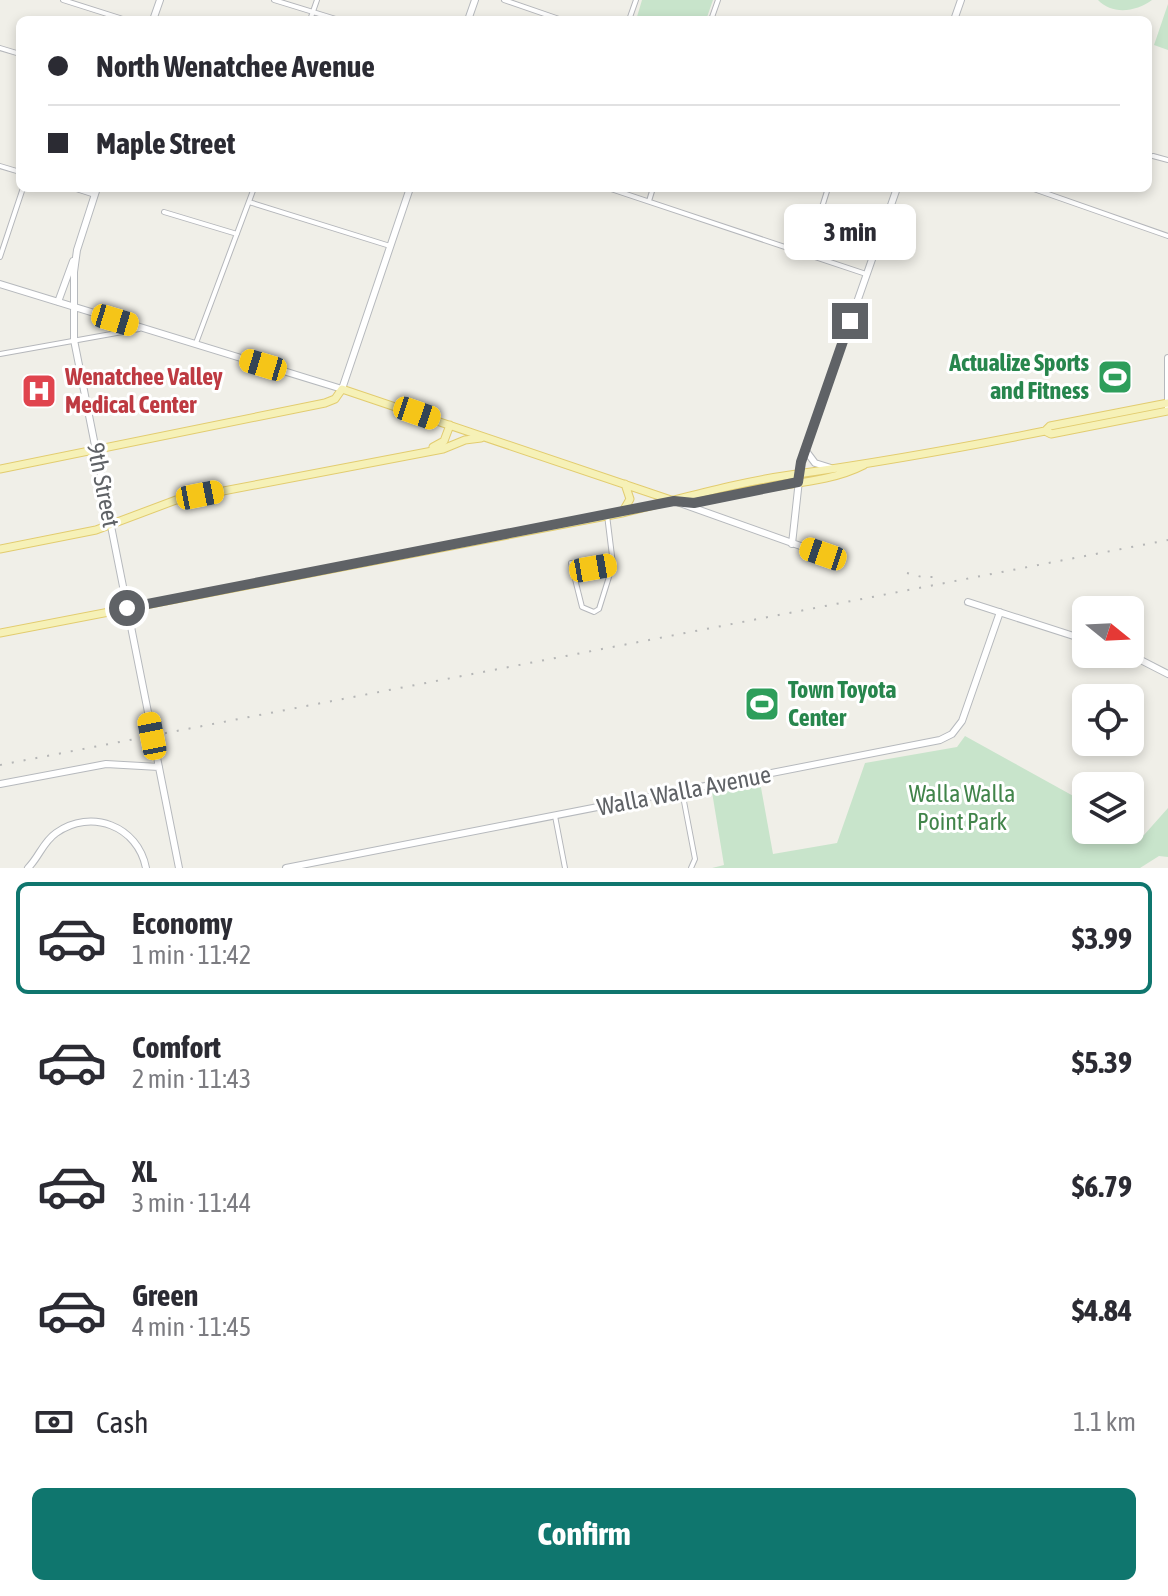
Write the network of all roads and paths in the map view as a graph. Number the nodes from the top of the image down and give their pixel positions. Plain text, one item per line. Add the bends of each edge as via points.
1 (63, 0) edge
2 (274, 0) edge
3 (317, 0) edge
4 (504, 0) edge
5 (84, 3) edge
6 (313, 12) junction
7 (116, 16) edge
8 (312, 16) edge
9 (326, 16) edge
10 (550, 16) edge
11 (1153, 156) dead end
12 (1168, 160) edge
13 (22, 192) edge
14 (96, 192) edge
15 (253, 192) edge
16 (409, 192) edge
17 (619, 192) edge
18 (652, 192) edge
19 (827, 192) edge
20 (896, 192) edge
21 (1042, 192) edge
22 (249, 202) junction
23 (648, 202) junction
24 (164, 212) dead end
25 (237, 234) junction
26 (1168, 236) edge
27 (390, 246) junction
28 (77, 250) junction
29 (807, 255) junction
30 (0, 257) edge
31 (866, 274) junction
32 (0, 284) edge
33 (58, 302) junction
34 (74, 307) junction
35 (142, 328) junction
36 (74, 340) junction
37 (195, 344) junction
38 (0, 354) edge
39 (1168, 358) edge
40 (342, 389) junction
41 (1168, 404) edge
42 (1168, 411) edge
43 (450, 425) junction
44 (1045, 431) junction
45 (487, 437) junction
46 (806, 449) junction
47 (96, 450) junction
48 (423, 452) junction
49 (866, 464) junction
50 (831, 468) junction
51 (0, 469) edge
52 (799, 478) junction
53 (625, 484) junction
54 (674, 501) junction
55 (622, 513) junction
56 (607, 515) junction
57 (111, 525) junction
58 (792, 544) junction
59 (0, 549) edge
60 (823, 554) dead end
61 (571, 563) dead end
62 (613, 564) junction
63 (573, 572) junction
64 (968, 602) dead end
65 (127, 608) junction
66 (1000, 612) junction
67 (0, 633) edge
68 (1072, 635) edge
69 (1144, 662) edge
70 (1168, 674) edge
71 (159, 767) junction
72 (0, 784) edge
73 (682, 791) junction
74 (555, 816) junction
75 (320, 865) edge
76 (28, 868) edge
77 (146, 868) edge
78 (179, 868) edge
79 (286, 868) edge
80 (565, 868) edge
81 (691, 868) edge

1 - 5 street
2 - 6 street
3 - 6 street
4 - 10 street
5 - 7 street
6 - 8 street
6 - 9 street
11 - 12 street
13 - 30 street
14 - 28 street, 9th Street
15 - 22 street
16 - 27 street
17 - 23 street
18 - 23 street
19 - 29 street
20 - 31 street
21 - 26 street
22 - 25 street
22 - 27 street
23 - 29 street
24 - 25 street
25 - 37 street
27 - 40 street
28 - 33 street
28 - 34 street, 9th Street
29 - 31 street
31 - 46 street
32 - 33 street
33 - 34 street
34 - 35 street
34 - 36 street, 9th Street
35 - 36 street
35 - 37 street
36 - 38 street
36 - 47 street, 9th Street
37 - 40 street
39 - 41 street
40 - 43 main road
40 - 47 main road via 325,403
41 - 42 street
41 - 44 main road
42 - 44 main road
43 - 45 main road
43 - 48 main road via 442,444
44 - 49 main road
45 - 48 main road
45 - 53 main road
46 - 50 street via 813,462
46 - 52 street
47 - 51 main road
47 - 57 street, 9th Street
48 - 57 main road via 176,500
49 - 50 main road
49 - 52 main road via 843,475
50 - 52 main road
52 - 54 main road via 694,503
52 - 58 street
53 - 54 main road
53 - 55 main road via 630,499
54 - 55 main road
54 - 58 street
55 - 56 main road
56 - 62 street
56 - 65 main road
57 - 59 main road
57 - 65 street, 9th Street
58 - 60 street
61 - 63 street
62 - 63 street
62 - 63 street via 594,612 582,607
64 - 66 street
65 - 67 main road
65 - 71 street, 9th Street
66 - 68 street
66 - 73 street, Walla Walla Avenue via 962,721 943,739
69 - 70 street
71 - 72 street via 106,764
71 - 78 street, 9th Street
73 - 74 street, Walla Walla Avenue
73 - 81 street via 695,857
74 - 75 street, Walla Walla Avenue
74 - 80 street
75 - 79 street, Walla Walla Avenue
76 - 77 street via 52,836 89,821 126,833

